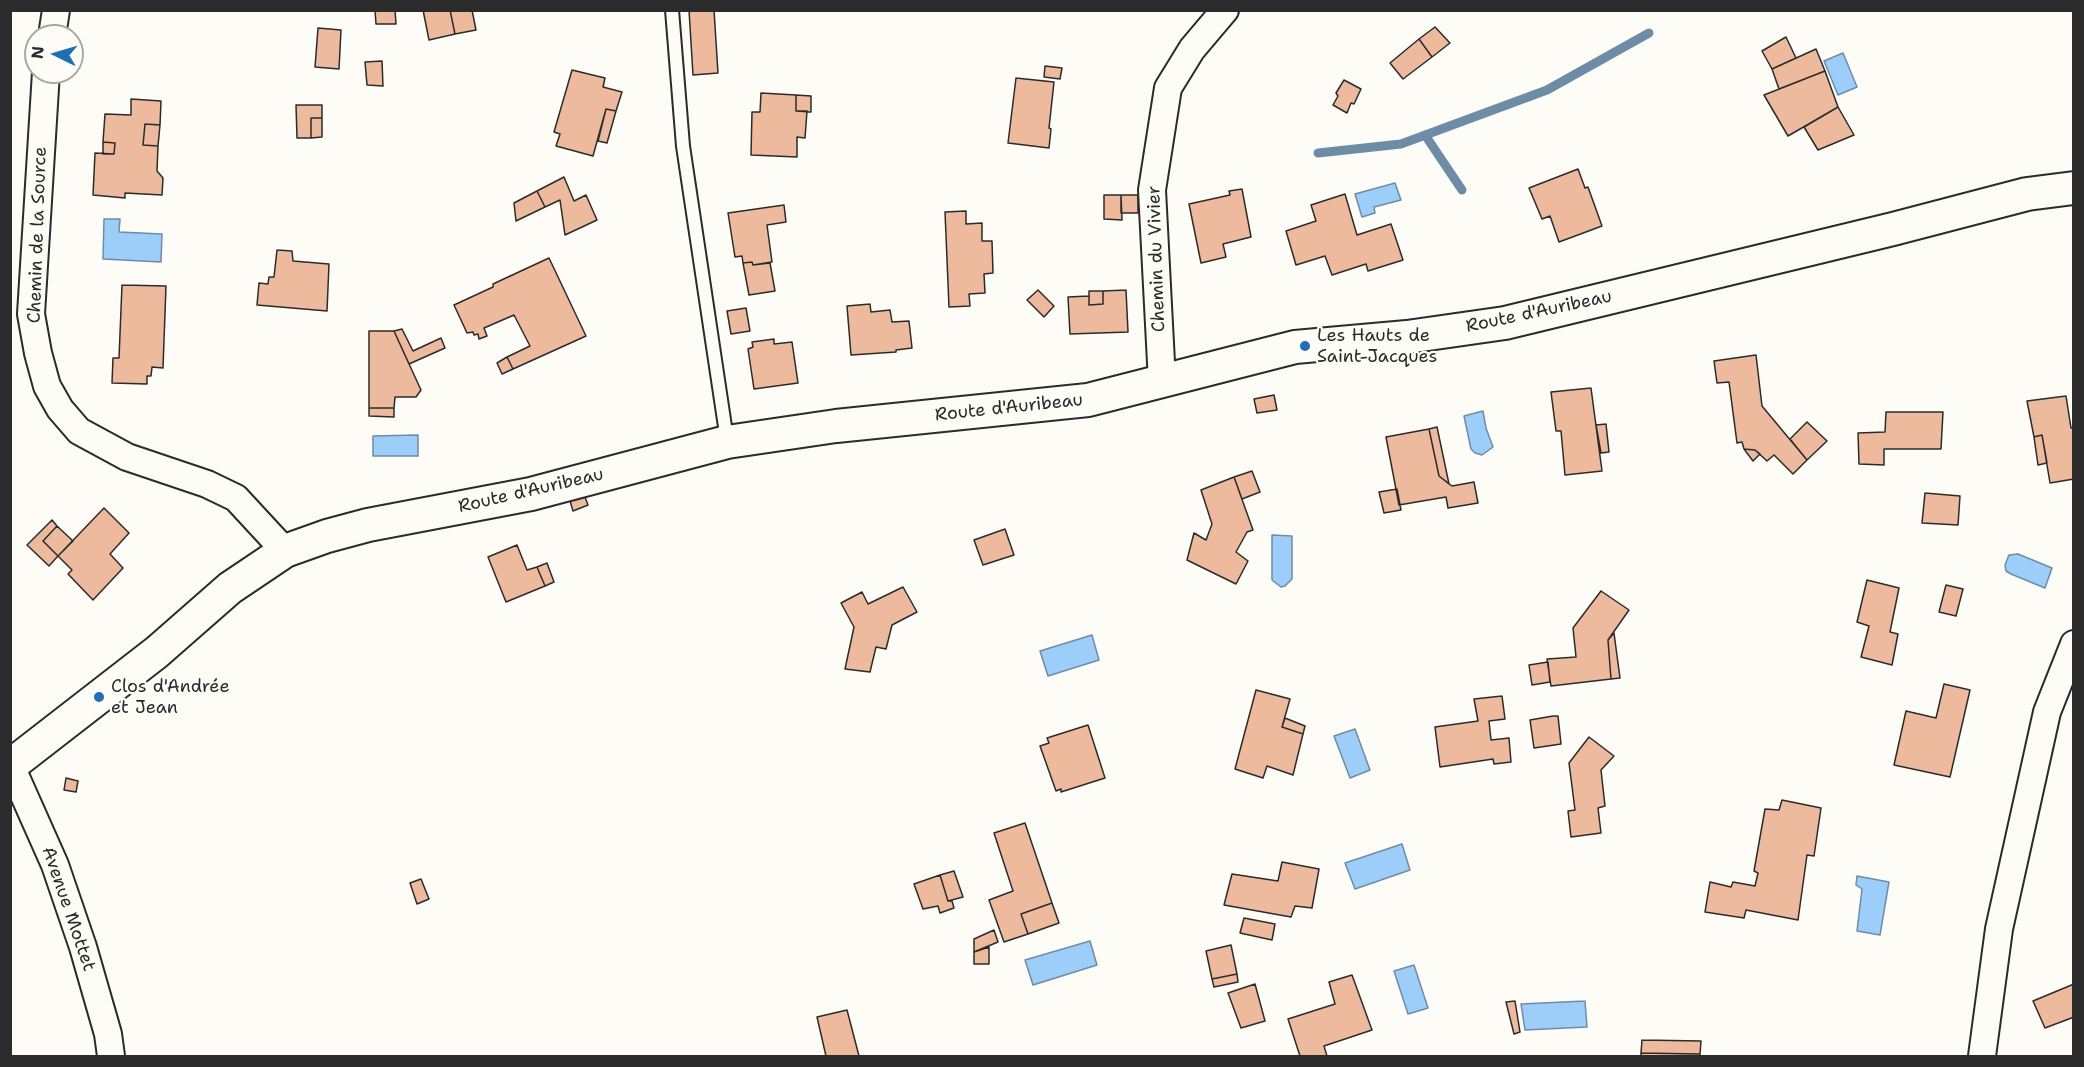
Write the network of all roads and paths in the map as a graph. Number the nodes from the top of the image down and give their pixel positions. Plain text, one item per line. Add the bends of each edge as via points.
1 (672, 10) edge
2 (1225, 10) edge
3 (45, 84) edge
4 (2073, 188) edge
5 (1162, 382) junction
6 (727, 442) junction
7 (285, 551) junction
8 (2073, 644) edge
9 (11, 766) edge
10 (111, 1056) edge
11 (1982, 1056) edge

1 - 6 lane via 683,146
2 - 5 street, Chemin du Vivier via 1192,49 1168,88 1152,190
3 - 7 street, Chemin de la Source via 31,314 47,386 79,431 127,457 236,498
4 - 5 street, Route d'Auribeau via 2027,194 1505,323 1296,347
5 - 6 street, Route d'Auribeau via 1088,400 836,426
6 - 7 street, Route d'Auribeau via 531,494 368,525
7 - 9 street, Route d'Auribeau via 230,588 157,652
8 - 11 street via 2047,712 1999,929
9 - 10 street, Avenue Mottet via 55,865 83,947

